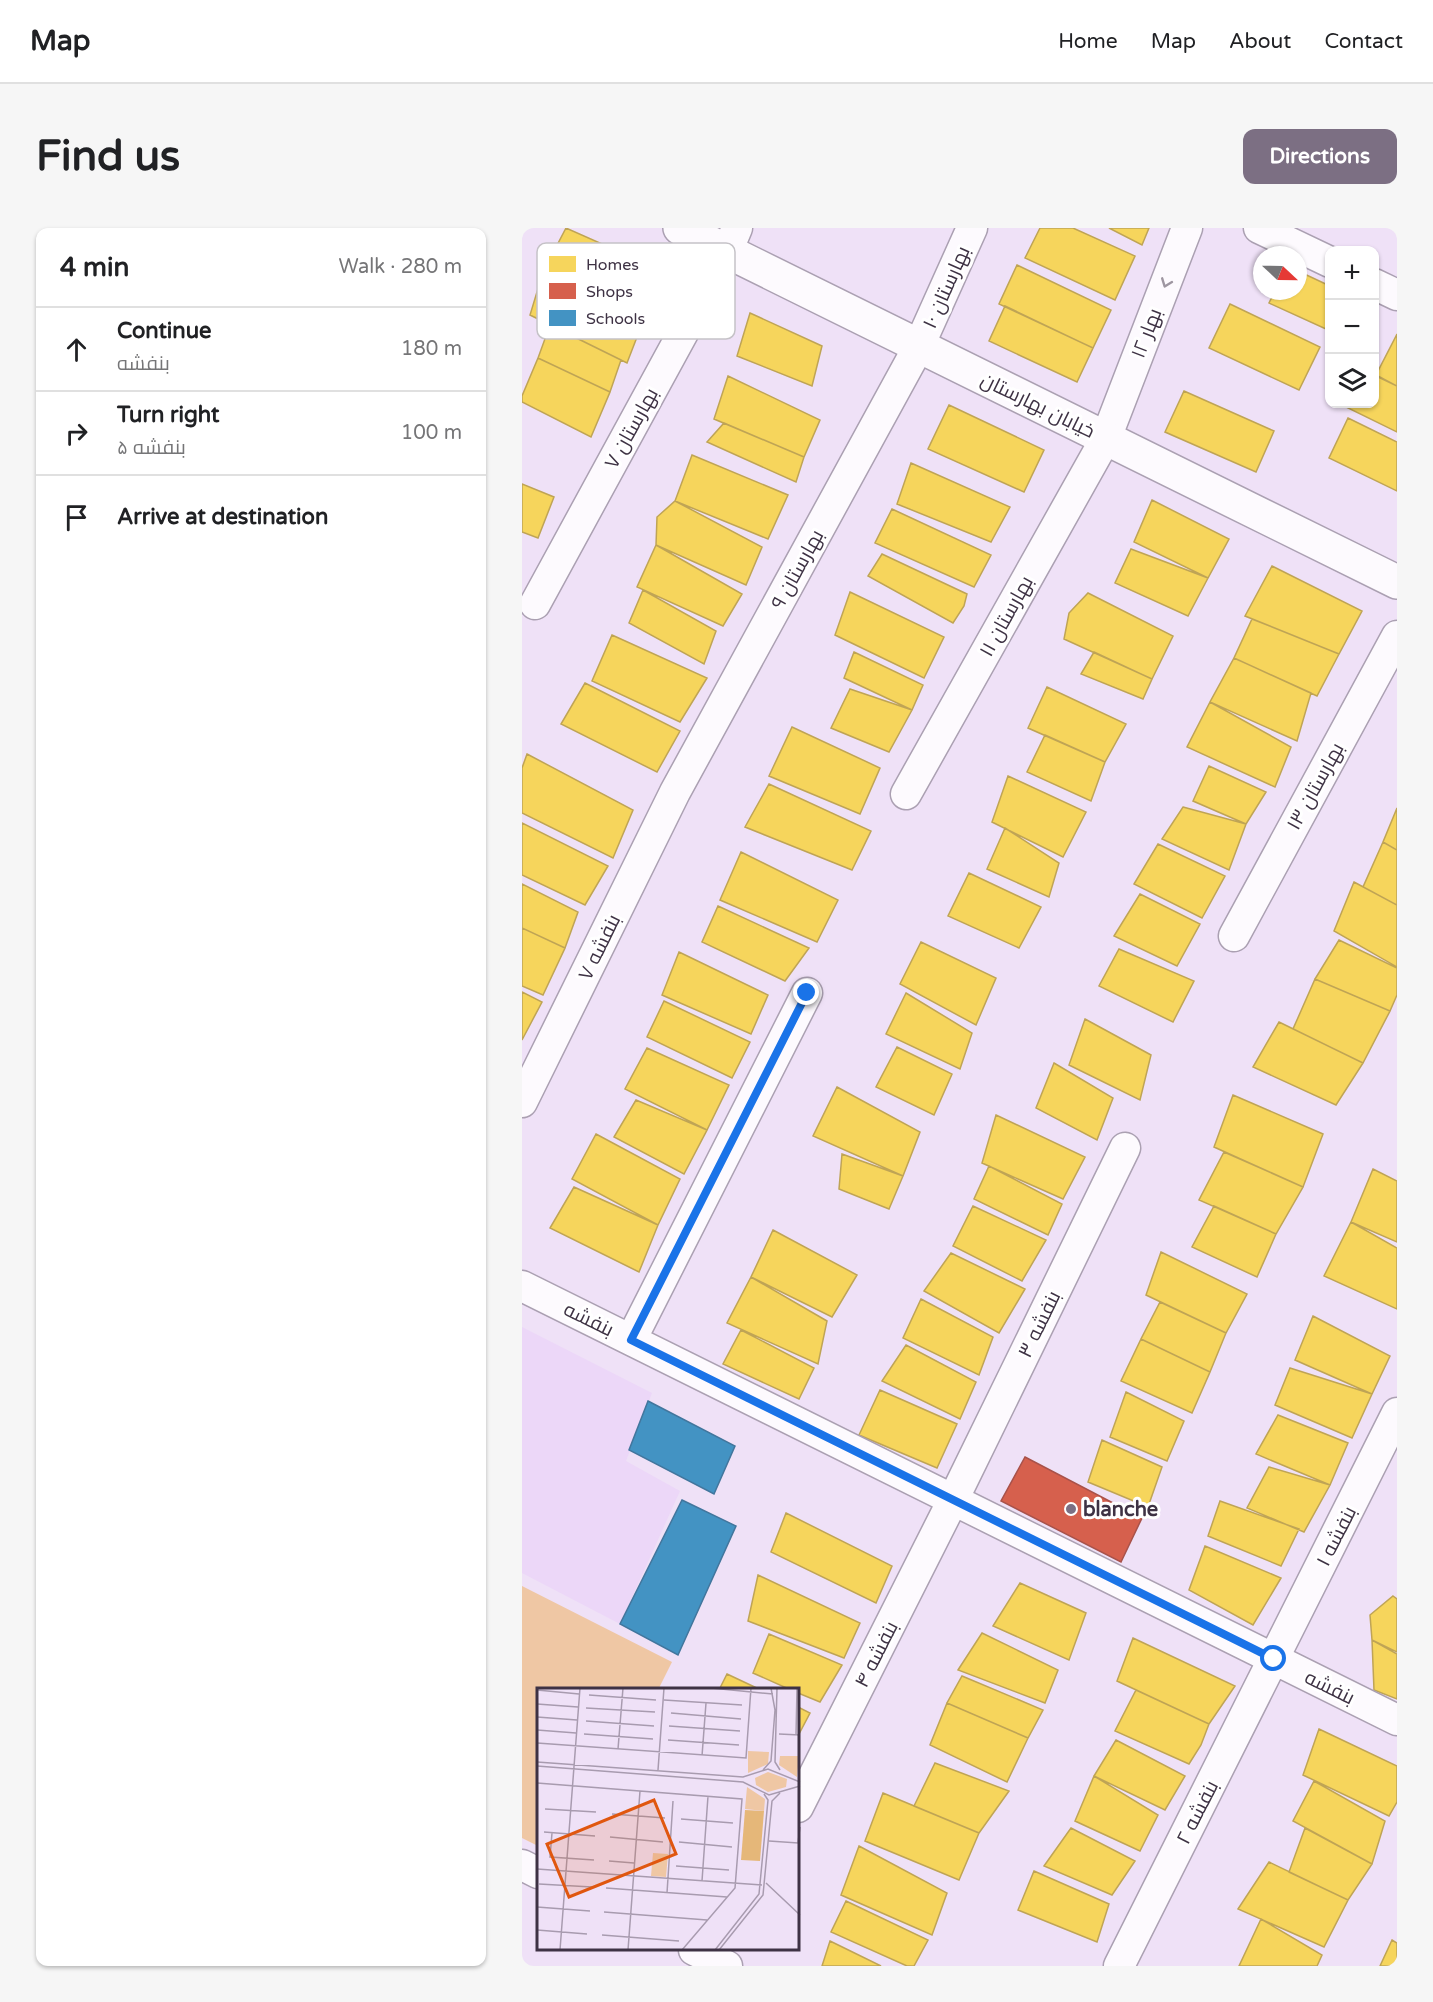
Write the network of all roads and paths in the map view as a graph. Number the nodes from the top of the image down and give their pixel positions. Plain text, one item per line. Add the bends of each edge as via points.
1 (680, 228) edge
2 (972, 228) edge
3 (1187, 228) edge
4 (1259, 228) edge
5 (732, 240) edge
6 (1325, 260) edge
7 (1379, 286) edge
8 (1397, 295) edge
9 (678, 339) edge
10 (919, 346) junction
11 (1106, 438) junction
12 (1397, 582) edge
13 (535, 604) dead end
14 (1397, 636) edge
15 (675, 792) joint
16 (906, 794) dead end
17 (1234, 936) dead end
18 (807, 993) dead end
19 (522, 1102) edge
20 (1125, 1148) dead end
21 (522, 1286) edge
22 (631, 1340) junction
23 (1397, 1413) edge
24 (953, 1500) junction
25 (1274, 1659) junction
26 (1397, 1720) edge
27 (800, 1803) edge
28 (522, 1865) edge
29 (537, 1872) edge
30 (696, 1951) edge
31 (727, 1966) edge
32 (1119, 1966) edge

1 - 5 street, خیابان بهارستان
2 - 10 street, بهارستان ۱۰
3 -> 11 street, بهار ۱۲
4 - 6 street
5 - 10 street, خیابان بهارستان
7 - 8 street
9 - 13 street, بهارستان ۷
10 - 11 street, خیابان بهارستان
10 - 15 street, بهارستان ۹
11 - 12 street, خیابان بهارستان
11 - 16 street, بهارستان ۱۱
14 - 17 street, بهارستان ۱۳
15 - 19 street, بنفشه ۷
18 - 22 street
20 - 24 street, بنفشه ۳
21 - 22 street, بنفشه
22 - 24 street, بنفشه
23 - 25 street, بنفشه ۱
24 - 25 street, بنفشه
24 - 27 street, بنفشه ۴
25 - 26 street, بنفشه
25 - 32 street, بنفشه ۲
28 - 29 street
30 - 31 street

